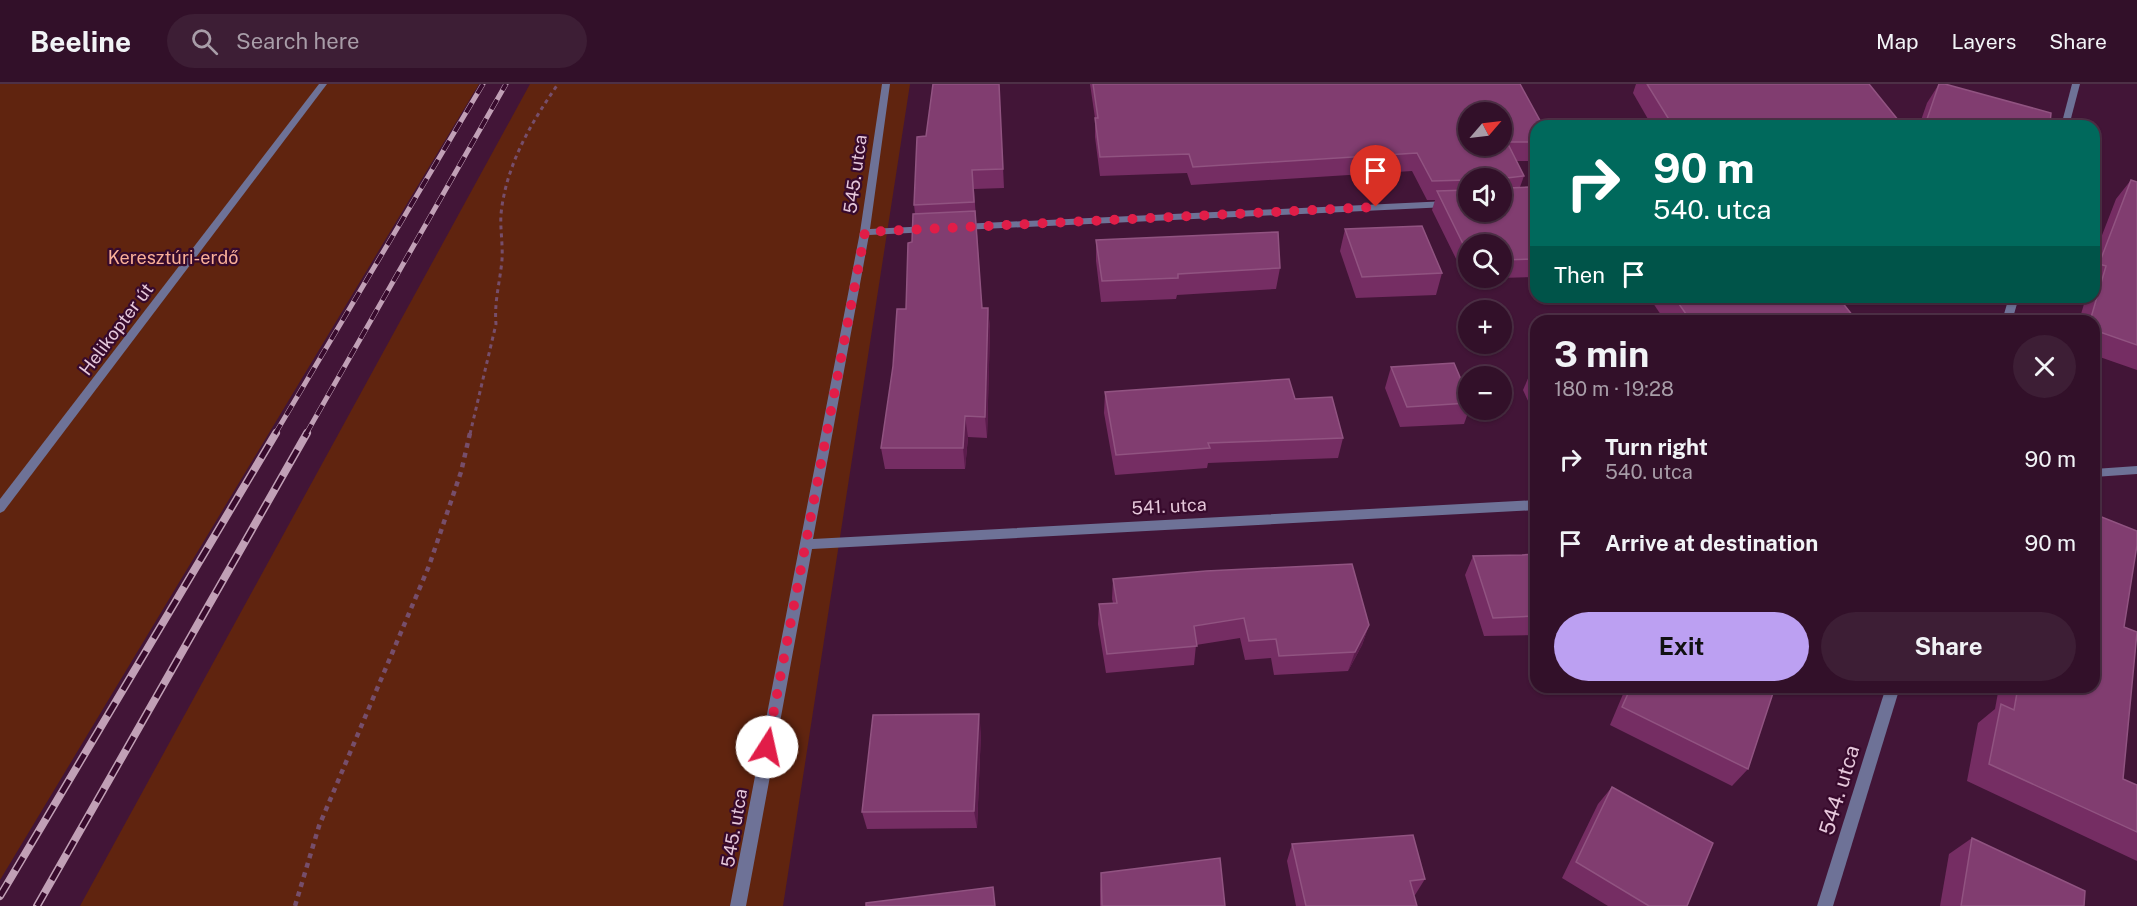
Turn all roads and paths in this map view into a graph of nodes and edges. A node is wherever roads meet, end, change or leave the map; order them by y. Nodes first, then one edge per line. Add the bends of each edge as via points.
1 (323, 84) edge
2 (558, 84) edge
3 (886, 84) edge
4 (2076, 84) edge
5 (2067, 120) edge
6 (1458, 203) edge
7 (948, 228) edge
8 (936, 229) edge
9 (865, 232) junction
10 (2137, 470) edge
11 (2100, 473) edge
12 (1530, 505) edge
13 (0, 508) edge
14 (805, 544) junction
15 (1891, 693) edge
16 (295, 906) edge
17 (738, 906) edge
18 (1824, 906) edge

1 - 13 street, Helikopter út
2 - 16 path via 536,116 506,181 494,309 496,324 461,472 429,566 319,826
3 - 9 street, 545. utca
4 - 5 street
6 - 7 street
8 - 9 street
9 - 14 street, 545. utca
10 - 11 street
12 - 14 street, 541. utca
14 - 17 street, 545. utca
15 - 18 street, 544. utca

